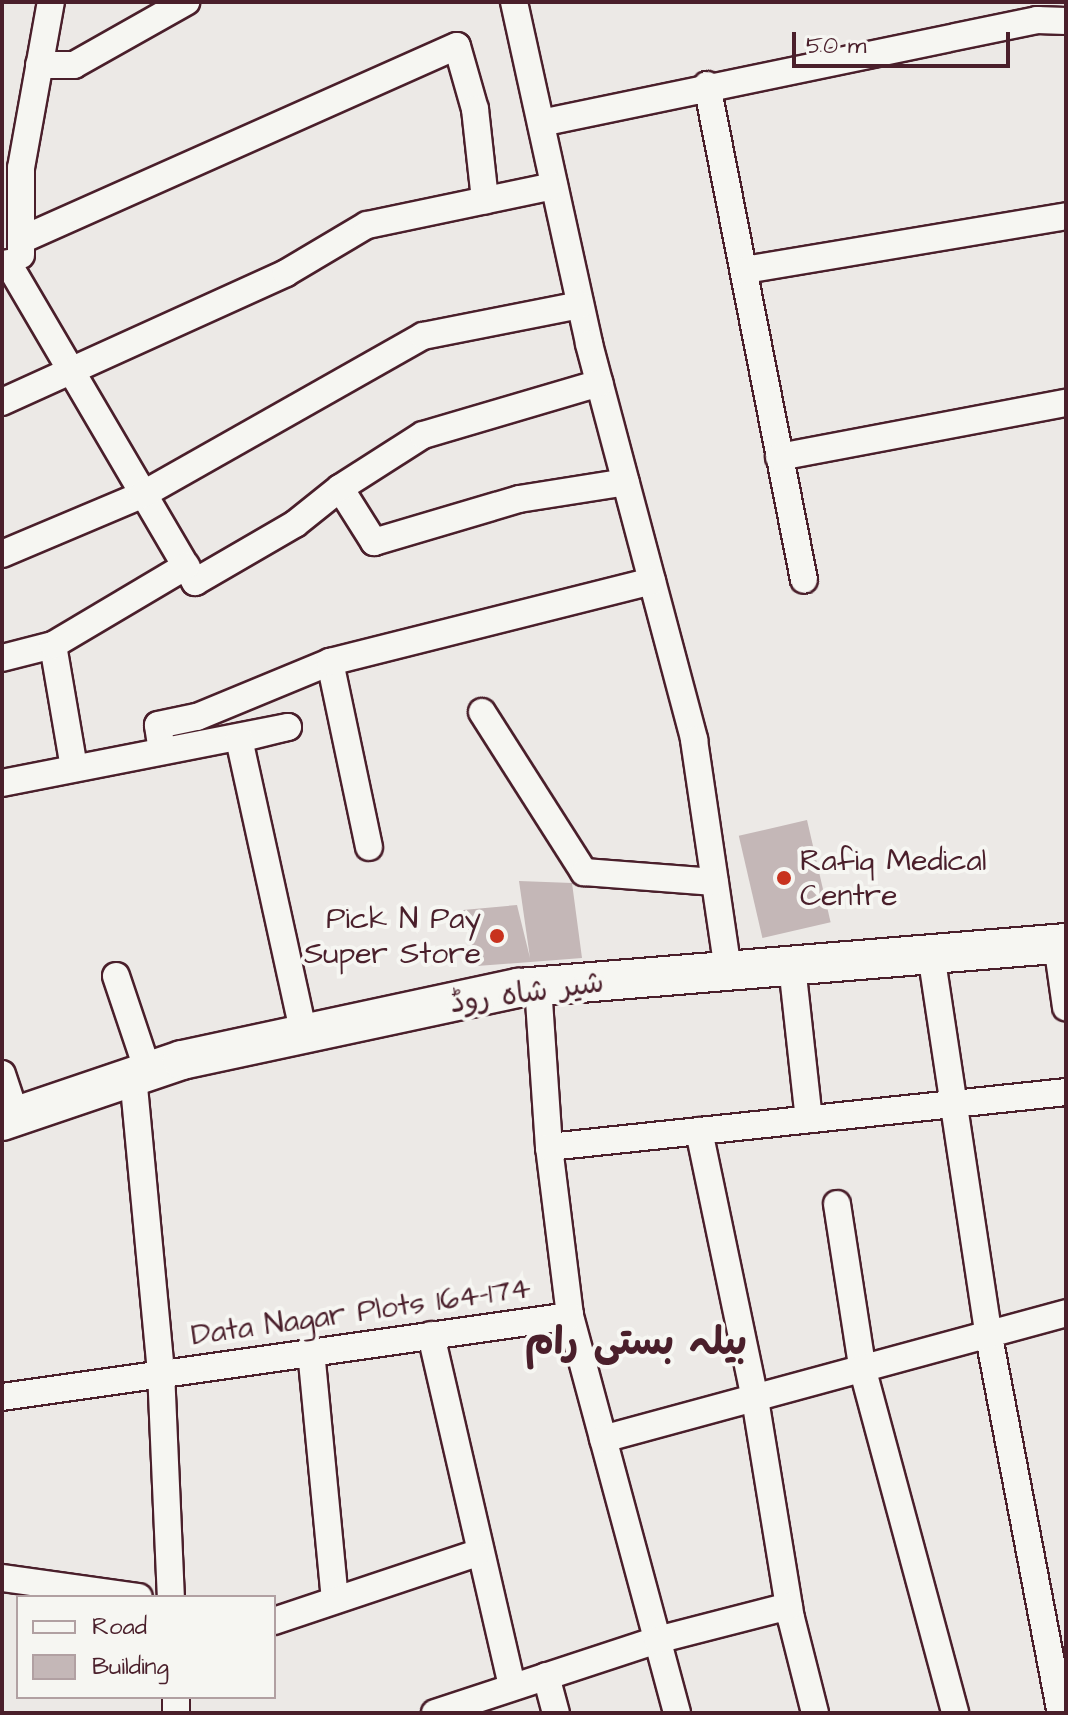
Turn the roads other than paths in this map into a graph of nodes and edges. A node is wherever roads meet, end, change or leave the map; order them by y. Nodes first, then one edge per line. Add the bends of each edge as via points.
1 (51, 2) edge
2 (186, 2) edge
3 (514, 2) edge
4 (1066, 21) edge
5 (39, 65) junction
6 (707, 85) junction
7 (541, 123) junction
8 (11, 167) edge
9 (554, 186) junction
10 (485, 200) junction
11 (1066, 216) edge
12 (10, 256) edge
13 (745, 270) junction
14 (580, 305) junction
15 (73, 371) junction
16 (600, 383) junction
17 (2, 402) edge
18 (1066, 403) edge
19 (779, 457) junction
20 (626, 482) junction
21 (340, 488) junction
22 (142, 495) junction
23 (2, 554) edge
24 (186, 566) junction
25 (804, 580) dead end
26 (652, 581) junction
27 (53, 645) junction
28 (2, 658) edge
29 (330, 662) junction
30 (482, 712) dead end
31 (162, 751) junction
32 (74, 768) junction
33 (2, 783) edge
34 (369, 847) dead end
35 (715, 882) junction
36 (1062, 943) edge
37 (931, 954) junction
38 (792, 966) junction
39 (728, 971) junction
40 (116, 976) dead end
41 (538, 986) junction
42 (1066, 1007) edge
43 (304, 1034) junction
44 (2, 1074) edge
45 (141, 1074) junction
46 (1066, 1092) edge
47 (950, 1104) junction
48 (9, 1118) edge
49 (809, 1119) junction
50 (699, 1131) junction
51 (549, 1147) junction
52 (837, 1204) dead end
53 (1066, 1313) edge
54 (570, 1316) junction
55 (431, 1335) junction
56 (989, 1337) junction
57 (311, 1351) junction
58 (161, 1371) junction
59 (863, 1371) junction
60 (2, 1397) edge
61 (755, 1399) junction
62 (603, 1439) junction
63 (477, 1553) junction
64 (2, 1578) edge
65 (125, 1595) edge
66 (171, 1595) edge
67 (335, 1599) junction
68 (789, 1606) junction
69 (276, 1620) edge
70 (657, 1640) junction
71 (546, 1676) junction
72 (512, 1687) junction
73 (1062, 1704) edge
74 (442, 1712) edge
75 (556, 1713) edge
76 (677, 1713) edge
77 (815, 1713) edge
78 (955, 1713) edge

1 - 5 street
2 - 5 street via 74,65
3 - 7 street
4 - 6 street via 1037,20
5 - 8 street
6 - 7 street
6 - 13 street
7 - 9 street
8 - 12 street
9 - 10 street
9 - 14 street
10 - 12 street via 475,109 457,46
10 - 15 street via 367,225 286,273
11 - 13 street
12 - 15 street
13 - 19 street
14 - 16 street
14 - 22 street via 423,336
15 - 17 street
15 - 22 street
16 - 20 street
16 - 21 street via 423,435
18 - 19 street
19 - 25 street
20 - 21 street via 519,499 374,542
20 - 26 street
21 - 24 street via 295,524 195,582
22 - 23 street
22 - 24 street
24 - 27 street
26 - 29 street
26 - 35 street via 694,740
27 - 28 street
27 - 32 street
29 - 31 street via 197,717 158,725
29 - 34 street
30 - 35 street via 584,872
31 - 32 street
31 - 43 street via 288,727 239,739
32 - 33 street
35 - 39 street
36 - 37 street, شیر شاہ روڈ
36 - 42 street
37 - 38 street, شیر شاہ روڈ
37 - 47 street
38 - 39 street, شیر شاہ روڈ
38 - 49 street
39 - 41 street, شیر شاہ روڈ
40 - 45 street
41 - 43 street, شیر شاہ روڈ
41 - 51 street
43 - 45 street, شیر شاہ روڈ
44 - 48 street
45 - 48 street, شیر شاہ روڈ
45 - 58 street
46 - 47 street
47 - 49 street
47 - 56 street
49 - 50 street
50 - 51 street
50 - 61 street
51 - 54 street
52 - 59 street
53 - 56 street
54 - 55 street, Data Nagar Plots 164-174
54 - 62 street
55 - 57 street, Data Nagar Plots 164-174
55 - 63 street
56 - 59 street
56 - 73 street
57 - 58 street, Data Nagar Plots 164-174
57 - 67 street
58 - 60 street, Data Nagar Plots 164-174
58 - 66 street
59 - 61 street
59 - 78 street
61 - 62 street
61 - 68 street
62 - 70 street
63 - 67 street
63 - 72 street
64 - 65 street
67 - 69 street
68 - 70 street
68 - 77 street
70 - 71 street
70 - 76 street
71 - 72 street
71 - 75 street
72 - 74 street

